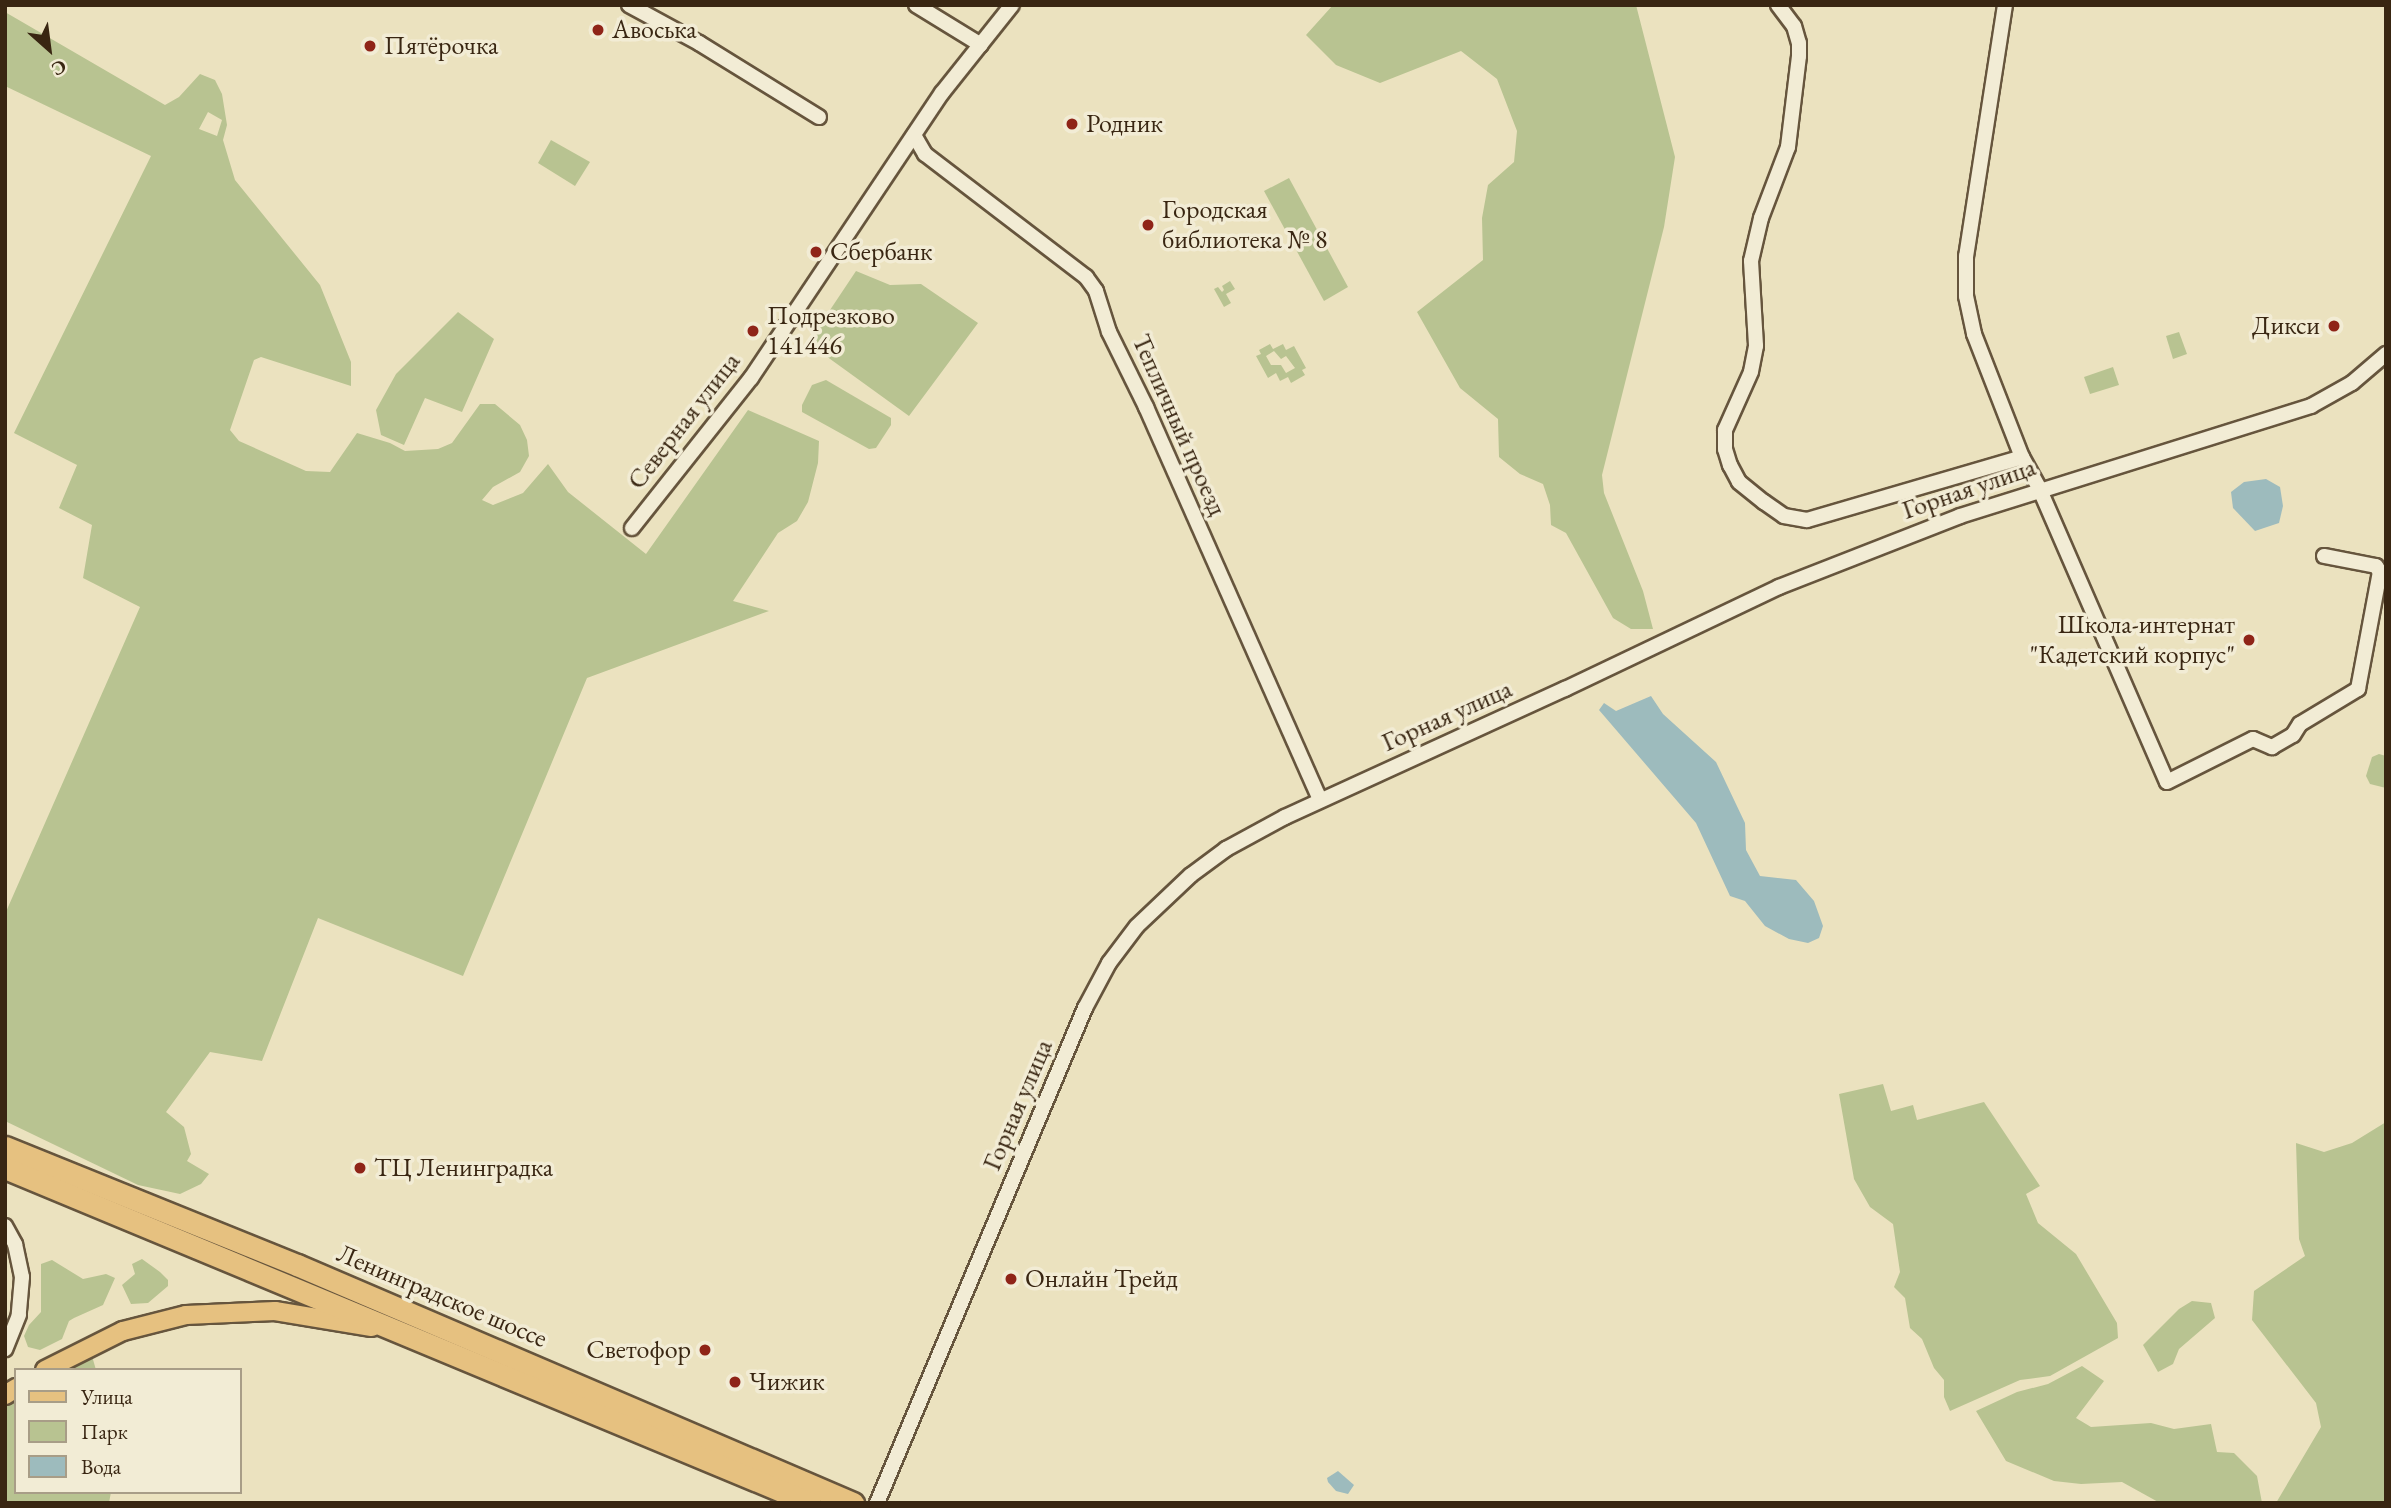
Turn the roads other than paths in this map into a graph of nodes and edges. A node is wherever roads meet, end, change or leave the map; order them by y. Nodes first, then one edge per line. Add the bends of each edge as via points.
1 (629, 5) edge
2 (916, 5) edge
3 (1012, 5) edge
4 (1778, 5) edge
5 (2005, 5) edge
6 (981, 45) junction
7 (818, 117) dead end
8 (914, 135) junction
9 (2386, 354) edge
10 (2380, 368) edge
11 (2022, 457) junction
12 (2040, 489) junction
13 (632, 528) dead end
14 (2324, 556) dead end
15 (1320, 800) junction
16 (5, 1137) edge
17 (5, 1147) edge
18 (5, 1168) edge
19 (97, 1184) junction
20 (5, 1226) edge
21 (413, 1325) junction
22 (5, 1349) edge
23 (49, 1368) edge
24 (810, 1503) edge
25 (853, 1503) edge
26 (877, 1503) edge

1 - 7 street
2 - 6 street
3 - 6 street, Северная улица
4 - 11 street via 1794,26 1799,56 1788,147 1761,218 1751,261 1756,346 1751,372 1725,430 1730,465 1739,482 1784,516 1807,520
5 - 11 street via 1966,256 1966,296 1978,345
6 - 8 street, Северная улица
8 - 13 street, Северная улица via 751,378
8 - 15 street, Тепличный проезд via 925,155 1086,277 1096,291 1110,332
9 - 10 street, Горная улица
10 - 12 street, Горная улица via 2311,405
11 - 12 street
12 - 14 street via 2167,782 2253,739 2273,747 2293,735 2300,724 2358,689 2380,572 2376,566
12 - 15 street, Горная улица via 1779,587
15 - 26 street, Горная улица via 1226,849 1191,875 1142,921 1110,963 1085,1007
16 - 19 street
17 - 19 highway, Ленинградское шоссе
18 - 21 highway, Ленинградское шоссе
19 - 21 highway, Ленинградское шоссе
20 - 22 street via 22,1277 19,1315
21 - 23 main road via 275,1311 186,1315 122,1331
21 - 24 highway, Ленинградское шоссе
21 - 25 highway, Ленинградское шоссе

